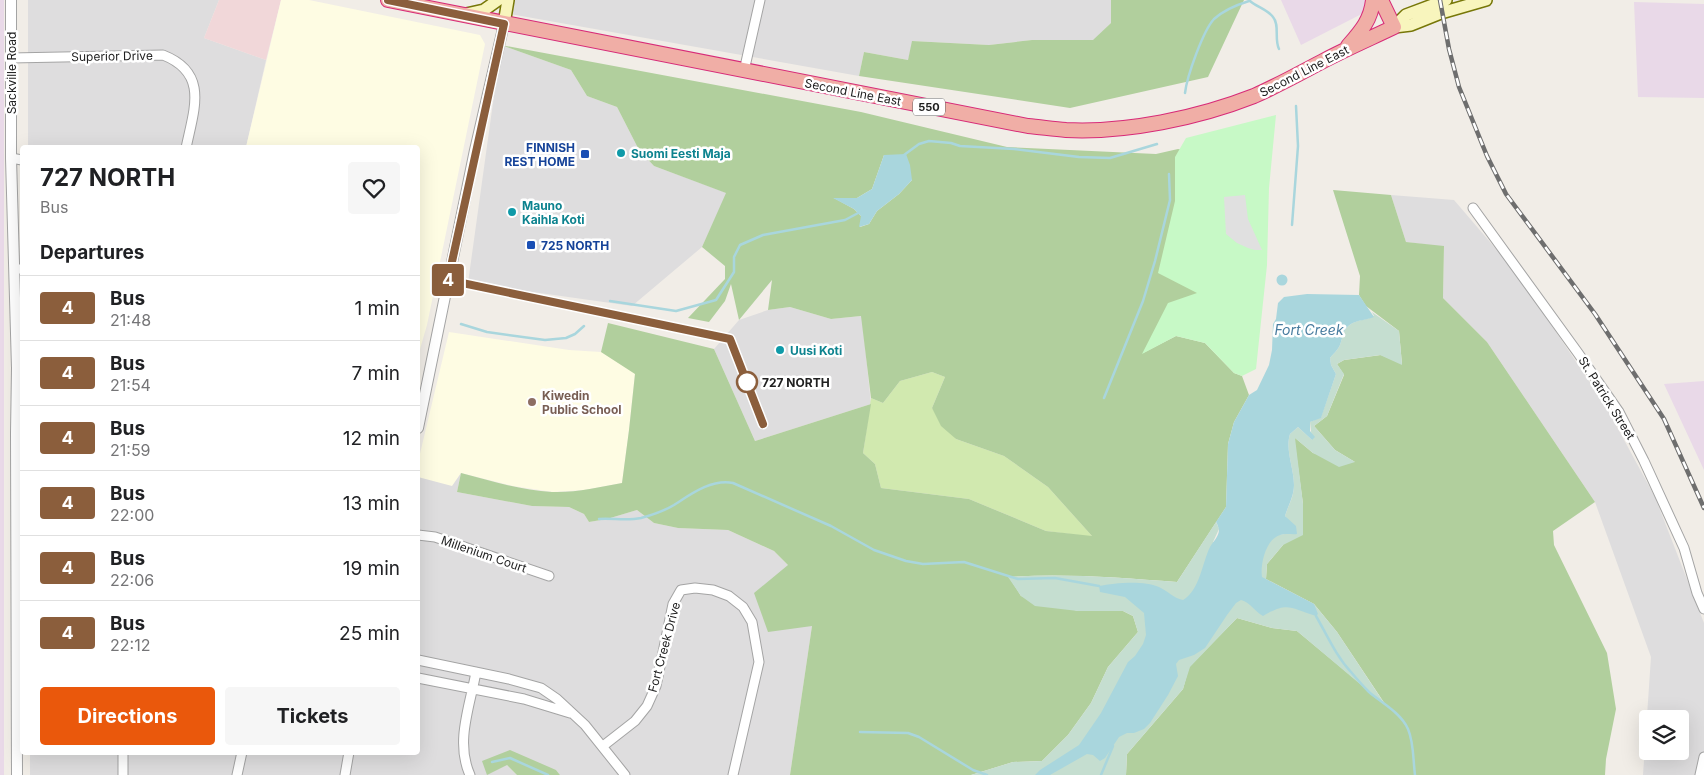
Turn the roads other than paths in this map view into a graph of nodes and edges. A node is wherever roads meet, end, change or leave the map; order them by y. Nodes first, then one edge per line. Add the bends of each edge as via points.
1 (11, 0) edge
2 (388, 0) edge
3 (498, 0) edge
4 (508, 0) edge
5 (760, 0) edge
6 (1373, 0) edge
7 (1381, 0) edge
8 (1446, 0) edge
9 (1486, 0) edge
10 (462, 15) junction
11 (504, 24) junction
12 (1394, 27) junction
13 (1345, 50) junction
14 (11, 58) junction
15 (744, 71) junction
16 (187, 145) edge
17 (11, 158) junction
18 (20, 160) edge
19 (1473, 208) dead end
20 (19, 269) edge
21 (20, 415) edge
22 (420, 418) edge
23 (420, 535) edge
24 (549, 576) dead end
25 (1704, 609) edge
26 (420, 660) edge
27 (476, 672) junction
28 (420, 678) edge
29 (473, 689) junction
30 (573, 714) junction
31 (603, 746) junction
32 (122, 755) edge
33 (241, 755) edge
34 (349, 755) edge
35 (1704, 757) edge
36 (17, 775) edge
37 (123, 775) edge
38 (237, 775) edge
39 (345, 775) edge
40 (470, 775) edge
41 (625, 775) edge
42 (733, 775) edge
43 (1700, 775) edge

1 - 14 street, Sackville Road
2 - 10 highway, Second Line East / 550
3 - 10 main road via 477,13
4 - 11 main road
5 - 15 street
6 - 13 highway via 1370,18
7 - 12 highway
8 - 12 main road, Second Line East / 550 via 1406,15
9 - 12 main road, Second Line East / 550 via 1410,25
10 - 11 highway, Second Line East / 550
11 - 15 highway, Second Line East / 550
11 - 22 street
12 - 13 highway, Second Line East / 550
13 - 15 highway, Second Line East / 550 via 1281,84 1214,109 1157,123 1098,130 1028,126
14 - 16 street, Superior Drive via 163,55 176,60 192,79 196,92
14 - 17 street, Sackville Road
17 - 18 street
17 - 20 street, Sackville Road
19 - 25 street, St. Patrick Street via 1619,412 1684,548
20 - 21 street, Sackville Road
21 - 36 street, Sackville Road via 16,433
23 - 24 street, Millenium Court via 435,537
26 - 27 street
27 - 29 street
27 - 30 street via 541,688
28 - 29 street
29 - 30 street
29 - 40 street via 463,741
30 - 31 street
31 - 41 street
31 - 42 street, Fort Creek Drive via 635,721 647,706 656,686 673,604 680,590 713,590 729,596 743,607 752,622 759,662
32 - 37 street
33 - 38 street
34 - 39 street
35 - 43 street

